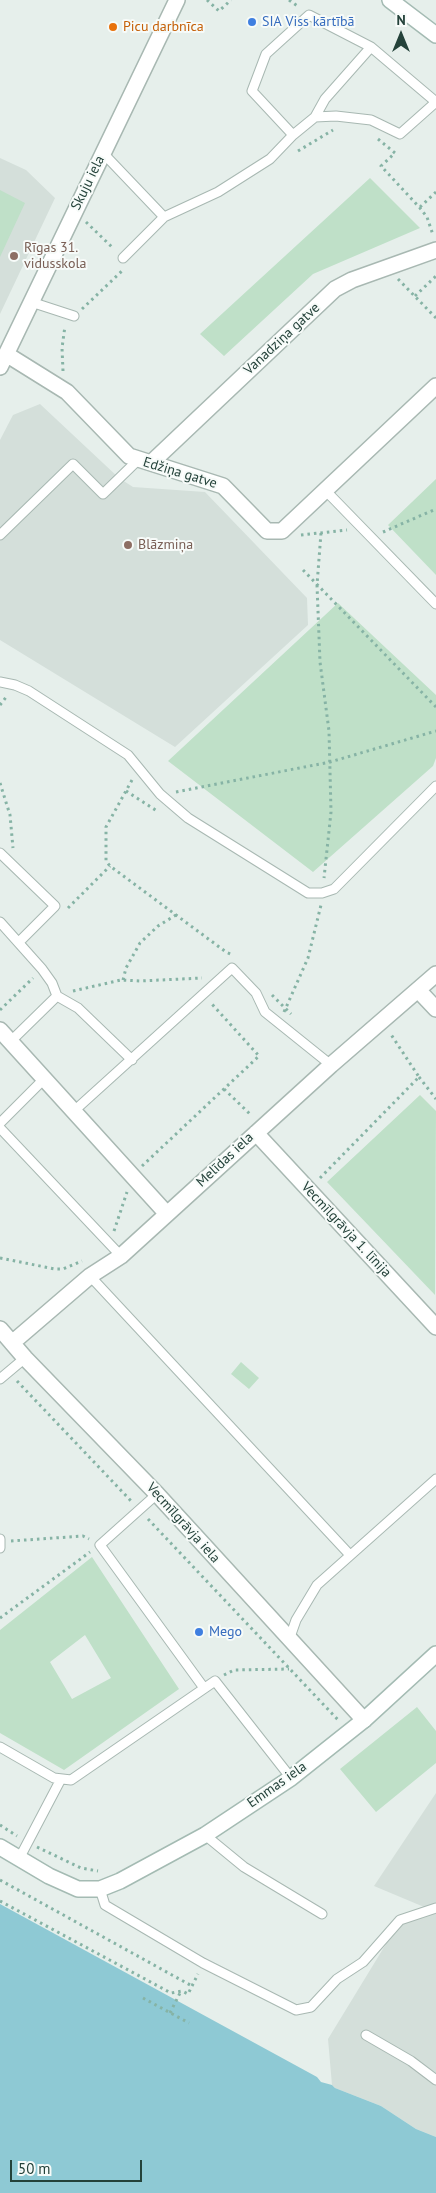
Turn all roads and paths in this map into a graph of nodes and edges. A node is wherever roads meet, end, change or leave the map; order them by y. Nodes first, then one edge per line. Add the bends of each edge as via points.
1 (176, 0) edge
2 (207, 0) edge
3 (231, 0) edge
4 (390, 0) edge
5 (436, 35) edge
6 (371, 46) junction
7 (436, 102) edge
8 (315, 117) junction
9 (341, 128) dead end
10 (293, 135) junction
11 (374, 136) dead end
12 (103, 153) junction
13 (294, 154) dead end
14 (436, 192) edge
15 (420, 208) junction
16 (164, 217) junction
17 (84, 220) dead end
18 (430, 228) dead end
19 (436, 250) edge
20 (123, 258) junction
21 (395, 276) dead end
22 (436, 276) edge
23 (415, 296) junction
24 (31, 302) junction
25 (74, 316) junction
26 (436, 318) edge
27 (3, 360) edge
28 (60, 376) dead end
29 (436, 386) edge
30 (144, 461) junction
31 (326, 491) junction
32 (436, 510) edge
33 (359, 524) junction
34 (286, 528) junction
35 (321, 533) junction
36 (0, 535) edge
37 (371, 537) junction
38 (303, 570) dead end
39 (317, 585) junction
40 (436, 604) edge
41 (0, 682) edge
42 (436, 707) edge
43 (436, 731) edge
44 (330, 762) junction
45 (141, 769) junction
46 (0, 782) edge
47 (436, 786) edge
48 (126, 791) junction
49 (160, 794) junction
50 (159, 812) dead end
51 (0, 853) edge
52 (15, 866) junction
53 (110, 866) junction
54 (322, 893) junction
55 (326, 907) dead end
56 (315, 908) dead end
57 (321, 908) junction
58 (62, 915) dead end
59 (176, 915) junction
60 (0, 922) edge
61 (19, 942) junction
62 (234, 955) dead end
63 (42, 969) junction
64 (436, 974) edge
65 (123, 980) junction
66 (68, 984) dead end
67 (213, 985) junction
68 (266, 988) dead end
69 (74, 990) junction
70 (419, 991) junction
71 (204, 995) junction
72 (58, 996) junction
73 (285, 1008) junction
74 (436, 1009) edge
75 (0, 1010) edge
76 (297, 1021) dead end
77 (383, 1021) junction
78 (279, 1023) junction
79 (0, 1030) edge
80 (11, 1041) junction
81 (132, 1060) junction
82 (331, 1065) junction
83 (419, 1077) junction
84 (44, 1079) junction
85 (224, 1089) junction
86 (436, 1099) edge
87 (74, 1112) junction
88 (0, 1123) edge
89 (0, 1128) edge
90 (259, 1130) junction
91 (132, 1175) junction
92 (309, 1190) junction
93 (167, 1214) junction
94 (110, 1243) junction
95 (121, 1256) junction
96 (0, 1258) edge
97 (90, 1276) junction
98 (434, 1322) edge
99 (0, 1328) edge
100 (12, 1342) junction
101 (25, 1358) junction
102 (8, 1372) junction
103 (0, 1379) edge
104 (436, 1479) edge
105 (157, 1494) junction
106 (140, 1510) junction
107 (83, 1536) dead end
108 (0, 1540) edge
109 (100, 1545) junction
110 (0, 1548) edge
111 (350, 1555) junction
112 (0, 1618) edge
113 (289, 1640) junction
114 (436, 1654) edge
115 (290, 1669) junction
116 (215, 1681) junction
117 (204, 1688) junction
118 (364, 1720) junction
119 (340, 1722) dead end
120 (0, 1747) edge
121 (291, 1778) junction
122 (61, 1779) junction
123 (0, 1826) edge
124 (205, 1835) junction
125 (28, 1843) junction
126 (2, 1852) edge
127 (20, 1857) junction
128 (104, 1873) dead end
129 (0, 1880) edge
130 (100, 1889) junction
131 (0, 1901) edge
132 (436, 1908) edge
133 (322, 1914) dead end
134 (203, 1963) junction
135 (192, 1986) junction
136 (182, 1991) junction
137 (143, 1998) dead end
138 (170, 2013) junction
139 (189, 2023) dead end
140 (366, 2035) dead end
141 (436, 2080) edge

1 - 12 street, Skuju iela
2 - 3 path via 219,11
4 - 5 street
6 - 7 lane
6 - 8 lane via 325,99
6 - 10 lane via 310,15 266,54 252,91
7 - 8 lane via 400,134 371,120
8 - 10 lane
9 - 13 path via 334,129
10 - 16 lane via 270,159 226,188
11 - 15 path via 395,153 381,166
12 - 16 lane
12 - 24 street, Skuju iela
14 - 15 path
15 - 18 path
16 - 20 lane
17 - 20 path
19 - 30 street, Vanadziņa gatve via 335,289
20 - 25 path via 130,264
21 - 23 path
22 - 23 path
23 - 26 path
24 - 25 lane
24 - 27 street, Skuju iela
25 - 28 path via 62,334 64,369
27 - 30 street, Edžiņa gatve via 67,392 129,456
29 - 31 street
30 - 34 street, Edžiņa gatve via 223,486 267,531
30 - 36 lane via 103,494 73,464
31 - 33 lane
31 - 34 street
32 - 37 path
33 - 35 path via 348,530
33 - 37 lane
34 - 35 path via 298,535
35 - 39 path
37 - 40 lane
38 - 39 path
39 - 42 path
39 - 44 path via 320,662
41 - 45 lane via 29,691 128,755
43 - 44 path
44 - 49 path
44 - 54 path via 331,812
45 - 48 path
45 - 49 lane
46 - 52 path via 10,815
47 - 54 lane via 334,889
48 - 50 path
48 - 53 path via 106,827 106,861
49 - 54 lane via 188,818 308,893
51 - 52 lane
52 - 61 lane via 55,906
53 - 58 path
53 - 59 path
54 - 57 path
55 - 57 path
56 - 57 path
57 - 73 path via 308,958
59 - 62 path
59 - 65 path via 140,943
60 - 61 lane
61 - 63 lane
63 - 72 lane
63 - 75 path
64 - 70 street, Melīdas iela
65 - 67 path via 205,978
65 - 69 path
66 - 69 path
67 - 71 lane
67 - 78 lane via 232,968 256,993 265,1012
68 - 73 path
69 - 72 path
70 - 74 street
70 - 77 street, Melīdas iela
71 - 81 lane
71 - 85 path via 259,1056
72 - 80 lane
72 - 81 lane via 78,1008
73 - 76 path
73 - 78 path
77 - 82 street, Melīdas iela
77 - 83 path
78 - 82 lane
79 - 80 street
80 - 84 street
81 - 87 lane
82 - 90 street, Melīdas iela
83 - 86 path
83 - 92 path
84 - 87 street
84 - 88 lane
85 - 90 path
85 - 91 path
87 - 91 street
89 - 94 lane
90 - 92 street, Vecmīlgrāvja 1. līnija
90 - 93 street, Melīdas iela
91 - 93 street
91 - 94 path
92 - 98 street, Vecmīlgrāvja 1. līnija
93 - 95 street, Melīdas iela
94 - 95 lane
94 - 96 path via 105,1249 63,1269
95 - 97 street, Melīdas iela
97 - 100 street, Melīdas iela
97 - 111 lane
99 - 100 street, Vecmīlgrāvja iela
100 - 101 street, Vecmīlgrāvja iela
101 - 102 lane
101 - 105 street, Vecmīlgrāvja iela
102 - 103 lane
102 - 106 path
104 - 111 lane
105 - 106 lane
105 - 113 street, Vecmīlgrāvja iela
106 - 109 lane
106 - 115 path
107 - 108 path
108 - 110 lane
109 - 112 path
109 - 117 lane
111 - 113 lane via 318,1585 296,1620
113 - 118 street, Vecmīlgrāvja iela
114 - 118 street, Emmas iela
115 - 116 path via 234,1670
115 - 119 path
116 - 117 lane
116 - 121 lane
117 - 122 lane via 71,1780
118 - 121 street, Emmas iela
120 - 122 lane
121 - 124 street, Emmas iela
122 - 125 lane
123 - 125 path
124 - 130 street, Emmas iela via 120,1882
124 - 133 lane via 244,1867
125 - 127 lane
125 - 128 path via 81,1868
126 - 127 street
127 - 130 street via 49,1876 78,1889
129 - 135 path
130 - 134 lane via 105,1905
131 - 136 path via 171,1993
132 - 134 lane via 400,1920 363,1962 337,1979 311,2007 296,2010
134 - 135 path
135 - 136 path via 188,1994
136 - 138 path
137 - 138 path
138 - 139 path
140 - 141 lane

